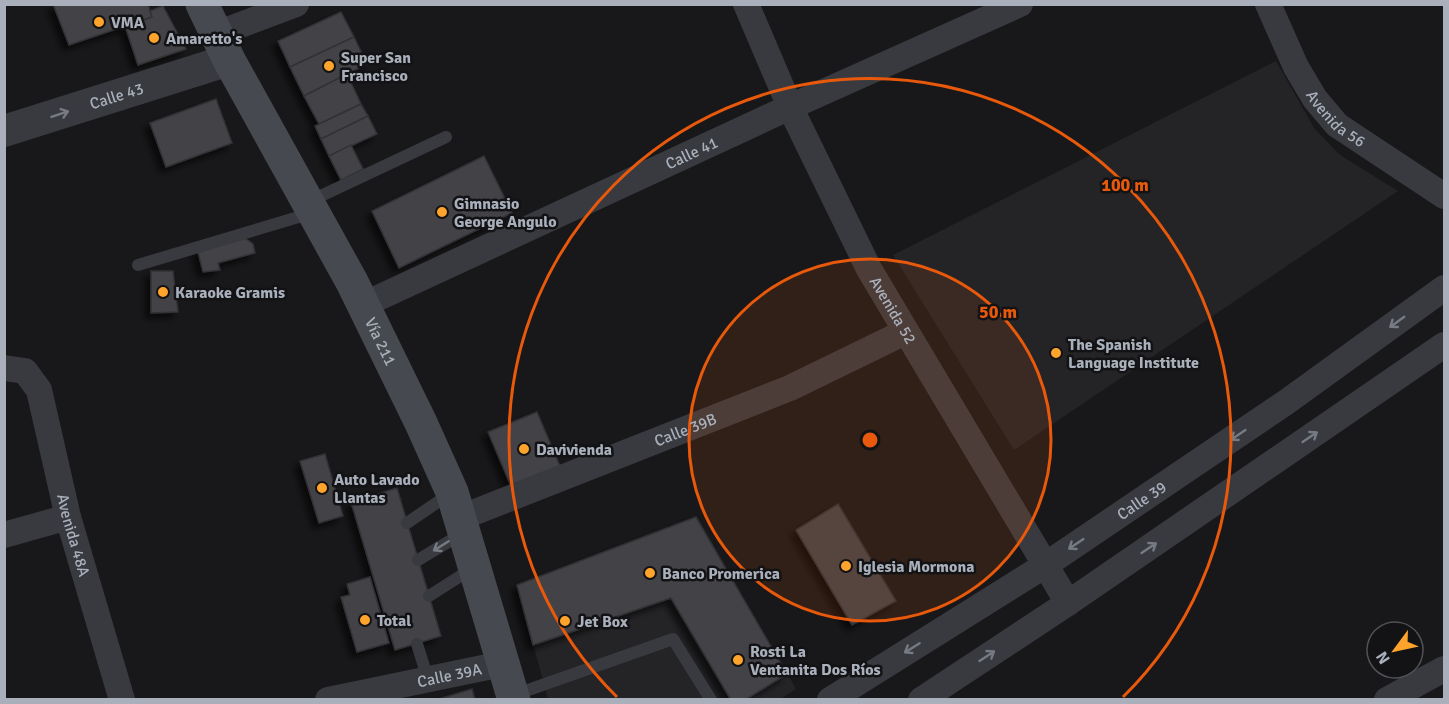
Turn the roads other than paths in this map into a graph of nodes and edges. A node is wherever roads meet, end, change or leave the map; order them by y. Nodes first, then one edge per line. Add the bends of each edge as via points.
1 (202, 4) edge
2 (296, 4) edge
3 (746, 4) edge
4 (1020, 4) edge
5 (1268, 4) edge
6 (223, 47) junction
7 (790, 107) junction
8 (4, 132) edge
9 (446, 137) dead end
10 (1444, 196) edge
11 (309, 208) junction
12 (138, 265) dead end
13 (1444, 288) edge
14 (363, 305) junction
15 (905, 332) junction
16 (1444, 345) edge
17 (14, 370) edge
18 (459, 514) junction
19 (68, 517) junction
20 (407, 523) dead end
21 (4, 535) edge
22 (418, 560) dead end
23 (1044, 566) junction
24 (474, 568) junction
25 (429, 596) dead end
26 (1068, 603) junction
27 (417, 644) dead end
28 (502, 664) junction
29 (1444, 669) edge
30 (428, 679) junction
31 (513, 698) edge
32 (122, 699) edge
33 (328, 699) edge
34 (711, 699) edge
35 (830, 699) edge
36 (921, 699) edge
37 (1387, 699) edge

1 - 6 main road, Vía 211
2 - 6 street, Calle 43
3 - 7 street, Avenida 52
4 - 7 street, Calle 41
5 - 10 street, Avenida 56 via 1301,75 1337,125
8 -> 6 street, Calle 43
6 - 11 main road, Vía 211
7 - 14 street, Calle 41
7 - 15 street, Avenida 52 via 869,269
9 - 11 lane
11 - 12 lane
11 - 14 main road, Vía 211
13 -> 23 street, Calle 39 via 1285,403
14 - 18 main road, Vía 211 via 422,423
15 - 18 street, Calle 39B via 790,388
15 - 23 street, Avenida 52
26 -> 16 street
17 - 19 street, Avenida 48A via 39,390
18 - 20 lane
18 -> 22 lane
18 - 24 main road, Vía 211
19 - 21 street
19 - 32 street, Avenida 48A
23 - 26 street, Avenida 52
23 -> 35 street, Calle 39
24 - 25 lane
24 - 28 main road, Vía 211
36 -> 26 street
27 - 30 lane
28 - 30 street, Calle 39A
28 - 31 main road, Vía 211
29 - 37 street
30 - 33 street, Calle 39A
31 - 34 lane via 673,639

